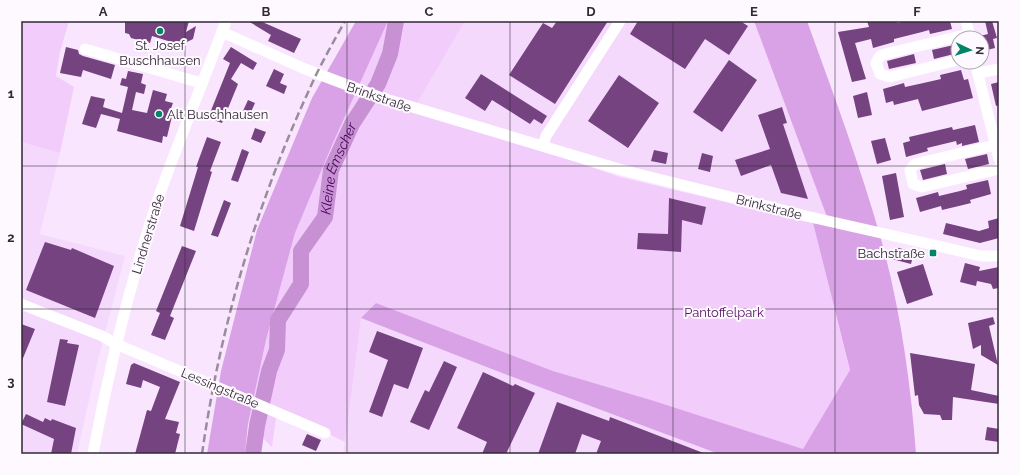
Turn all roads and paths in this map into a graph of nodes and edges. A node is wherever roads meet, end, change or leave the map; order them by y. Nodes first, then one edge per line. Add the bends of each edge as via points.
1 (226, 21) edge
2 (620, 21) edge
3 (222, 32) junction
4 (950, 40) edge
5 (85, 49) dead end
6 (950, 62) edge
7 (999, 69) edge
8 (977, 70) edge
9 (978, 73) junction
10 (201, 83) junction
11 (995, 144) junction
12 (543, 146) junction
13 (999, 159) edge
14 (999, 169) edge
15 (999, 256) edge
16 (21, 304) edge
17 (116, 344) junction
18 (324, 433) dead end
19 (93, 454) edge

1 - 3 street, Lindnerstraße
2 - 12 street via 546,136
3 - 10 street, Lindnerstraße
3 - 12 street, Brinkstraße via 342,84
4 - 6 street via 885,54 880,56 876,64 880,74 890,77
5 - 10 street
7 - 9 street
8 - 9 street
9 - 11 street
10 - 17 street, Lindnerstraße via 158,199
11 - 13 street
11 - 14 street via 916,164 910,170 913,184 922,187
12 - 15 street, Brinkstraße via 622,170 740,200 974,254
16 - 17 street, Lessingstraße
17 - 18 street, Lessingstraße
17 - 19 street, Lindnerstraße

